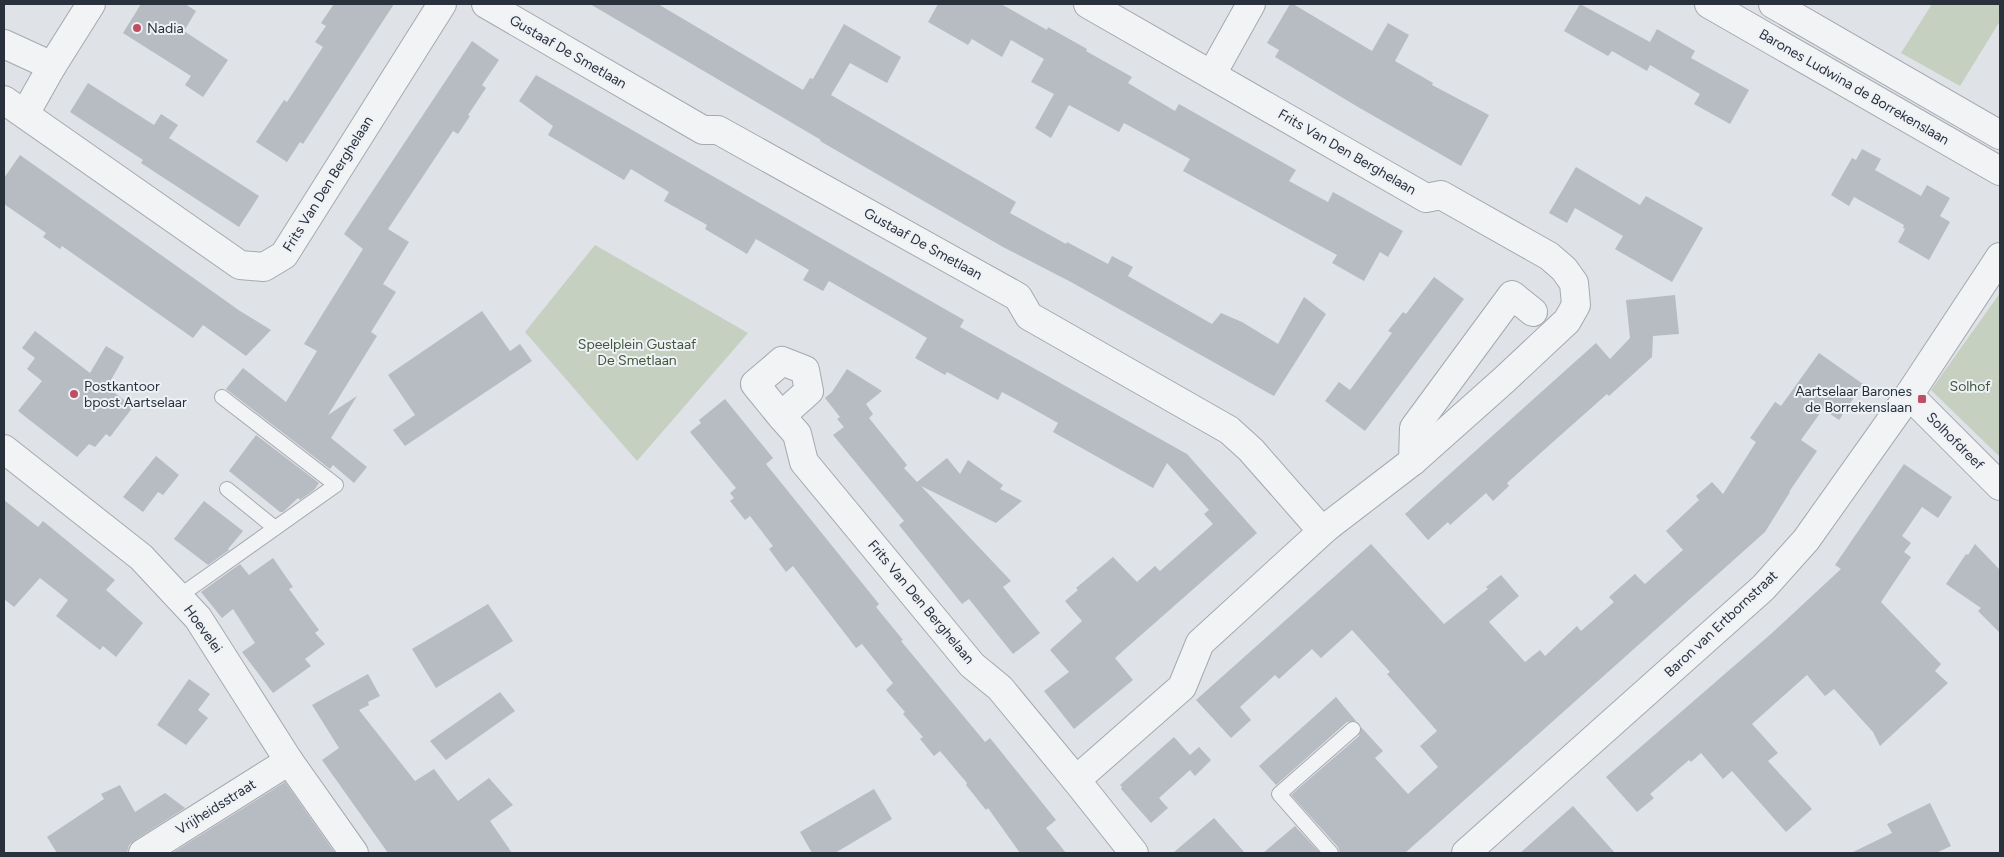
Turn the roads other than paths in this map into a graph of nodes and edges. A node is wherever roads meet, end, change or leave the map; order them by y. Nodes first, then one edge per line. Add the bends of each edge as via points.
1 (91, 4) edge
2 (442, 4) edge
3 (486, 4) edge
4 (1088, 4) edge
5 (1251, 4) edge
6 (1708, 4) edge
7 (1773, 4) edge
8 (4, 44) edge
9 (52, 66) junction
10 (1212, 74) junction
11 (14, 107) edge
12 (2000, 135) edge
13 (2000, 171) edge
14 (2000, 257) edge
15 (1533, 312) dead end
16 (1909, 395) junction
17 (222, 397) dead end
18 (781, 416) dead end
19 (4, 449) edge
20 (1413, 460) junction
21 (2000, 486) edge
22 (227, 489) dead end
23 (1328, 527) junction
24 (275, 528) junction
25 (178, 597) junction
26 (1353, 728) dead end
27 (289, 761) junction
28 (1076, 780) junction
29 (143, 853) edge
30 (354, 853) edge
31 (1134, 853) edge
32 (1330, 853) edge
33 (1466, 853) edge

1 - 9 street
2 - 11 street, Frits Van Den Berghelaan via 284,255 264,267 240,265
3 - 23 street, Gustaaf De Smetlaan via 703,130 718,130 1018,297 1029,316 1229,430 1251,450 1316,524
4 - 10 street, Frits Van Den Berghelaan
5 - 10 street
6 - 13 street, Barones Ludwina de Borrekenslaan
7 - 12 street
8 - 9 street
9 - 11 street
10 - 20 street, Frits Van Den Berghelaan via 1426,198 1440,195 1549,256 1574,282 1576,305 1567,321
14 - 16 street, Baron van Ertbornstraat
15 - 20 street via 1512,295 1414,428
16 - 21 street, Solhofdreef
16 - 33 street, Baron van Ertbornstraat via 1806,540 1763,588
17 - 24 lane via 336,485
18 - 28 street, Frits Van Den Berghelaan via 797,434 804,462 972,665 1000,688
19 - 25 street, Hoevelei via 141,557
20 - 23 street, Frits Van Den Berghelaan
22 - 24 lane
23 - 28 street, Frits Van Den Berghelaan via 1200,643 1182,687
24 - 25 lane
25 - 27 street, Hoevelei via 198,618
26 - 32 lane via 1279,794
27 - 29 street, Vrijheidsstraat
27 - 30 street, Hoevelei
28 - 31 street, Frits Van Den Berghelaan

